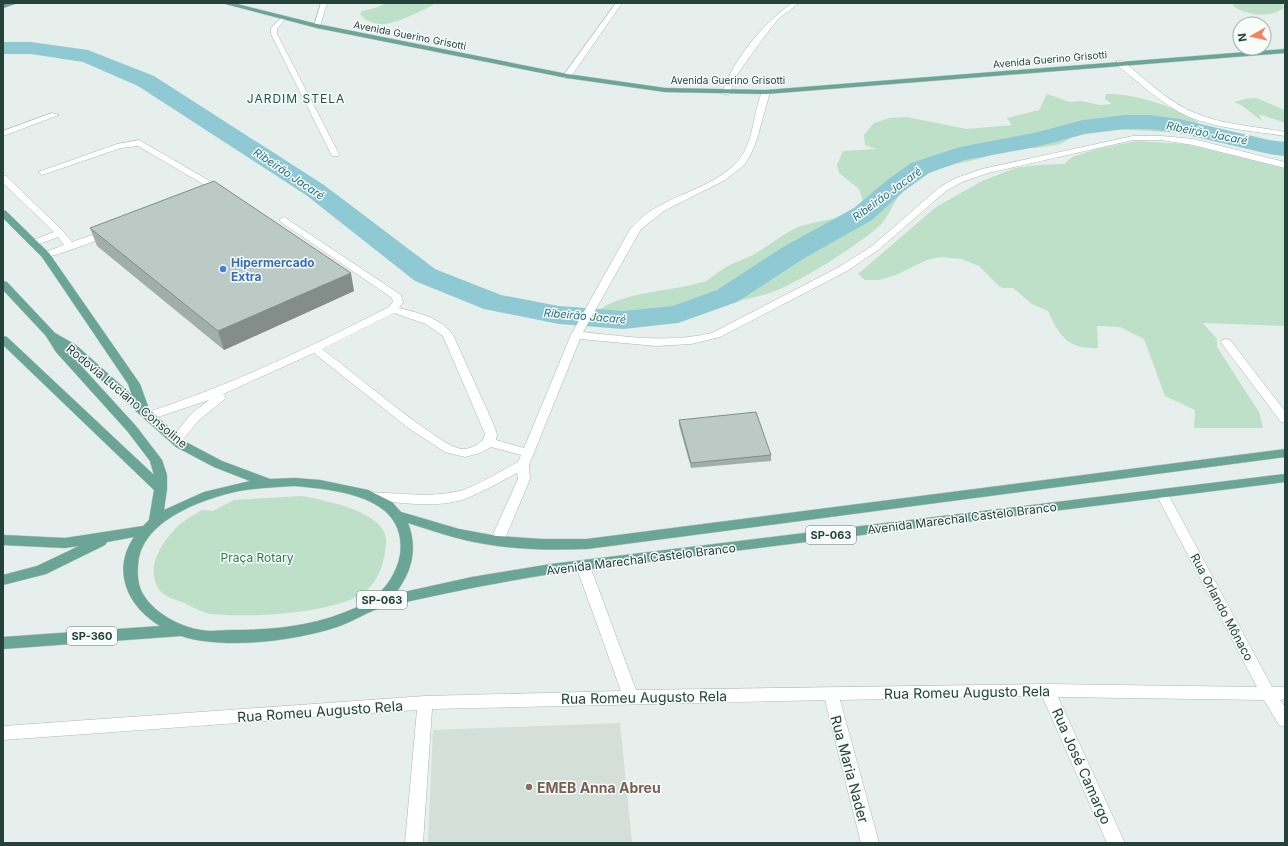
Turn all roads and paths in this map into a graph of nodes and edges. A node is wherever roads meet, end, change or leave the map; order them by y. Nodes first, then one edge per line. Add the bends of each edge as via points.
1 (13, 3) edge
2 (229, 3) edge
3 (324, 3) edge
4 (619, 3) edge
5 (796, 3) edge
6 (3, 6) edge
7 (283, 18) junction
8 (317, 26) junction
9 (1285, 51) edge
10 (1120, 63) junction
11 (567, 76) junction
12 (726, 92) junction
13 (766, 92) junction
14 (55, 115) dead end
15 (3, 134) edge
16 (1285, 134) edge
17 (335, 154) dead end
18 (1285, 164) edge
19 (42, 172) dead end
20 (3, 178) edge
21 (196, 200) edge
22 (3, 213) edge
23 (284, 220) dead end
24 (114, 230) edge
25 (60, 233) junction
26 (34, 242) junction
27 (71, 247) junction
28 (46, 255) junction
29 (3, 284) edge
30 (393, 309) junction
31 (51, 334) junction
32 (576, 335) junction
33 (3, 339) edge
34 (1226, 342) dead end
35 (315, 349) junction
36 (242, 384) junction
37 (146, 413) junction
38 (1285, 419) edge
39 (176, 440) junction
40 (489, 442) junction
41 (1285, 453) edge
42 (526, 459) junction
43 (1285, 478) edge
44 (270, 484) junction
45 (161, 488) junction
46 (1162, 494) junction
47 (368, 496) junction
48 (396, 514) junction
49 (151, 525) junction
50 (110, 537) junction
51 (3, 540) edge
52 (497, 541) junction
53 (583, 566) junction
54 (3, 580) edge
55 (379, 603) junction
56 (182, 630) junction
57 (3, 643) edge
58 (1047, 690) junction
59 (1285, 693) edge
60 (1268, 694) junction
61 (831, 695) junction
62 (631, 697) junction
63 (425, 703) junction
64 (1285, 720) edge
65 (3, 733) edge
66 (414, 843) edge
67 (870, 843) edge
68 (1116, 843) edge

1 - 6 main road
2 - 7 main road, Avenida Guerino Grisotti
3 - 8 street
4 - 11 street
5 - 12 street via 776,18 753,46 732,76
7 - 8 main road, Avenida Guerino Grisotti
7 - 17 street via 273,29 274,34
8 - 11 main road, Avenida Guerino Grisotti
9 - 10 main road, Avenida Guerino Grisotti
10 - 13 main road, Avenida Guerino Grisotti
10 - 16 street via 1166,99 1193,115
11 - 12 main road, Avenida Guerino Grisotti via 665,90
12 - 13 main road, Avenida Guerino Grisotti
13 - 32 street via 747,154 736,168 665,206 634,231
14 - 15 street
18 - 32 street via 1193,142 1133,138 985,171 943,189 875,248 843,269 716,335 691,341 656,343
19 - 21 street via 120,146 139,143 212,186 212,191
20 - 25 street
22 - 26 main road
23 - 30 street via 396,297 398,302
24 - 27 street
25 - 26 street
25 - 27 street
26 - 28 main road
27 - 28 street
28 - 37 main road via 134,384
29 - 31 main road, Rodovia Luciano Consoline / SP-063
30 - 35 street
30 - 40 street via 428,320 441,327 448,335 487,423 491,434
31 - 37 main road, Rodovia Luciano Consoline / SP-063 via 72,347
31 - 45 main road, Rodovia Luciano Consoline / SP-063 via 60,350 145,445 160,468
32 - 42 street
33 - 45 main road
34 - 38 street
35 - 36 street
35 - 40 street via 447,449 460,454 469,453
36 - 37 street via 210,397
36 - 39 street via 212,402 195,417
37 - 39 main road, Rodovia Luciano Consoline / SP-063
39 - 44 main road, Rodovia Luciano Consoline / SP-063 via 218,464
40 - 42 street
41 - 52 main road, Avenida Marechal Castelo Branco / SP-063 via 586,544 553,545
42 - 47 street via 465,494 423,499
42 - 52 street via 524,479
43 - 46 main road, Avenida Marechal Castelo Branco / SP-063
44 - 47 main road, SP-063 via 327,484
44 - 49 main road, SP-063 via 239,487 209,496
45 - 49 main road, Rodovia Luciano Consoline / SP-063
46 - 53 main road, Avenida Marechal Castelo Branco / SP-063
46 - 60 street, Rua Orlando Mônaco
47 - 48 main road, SP-063
48 - 52 main road, Avenida Marechal Castelo Branco / SP-063
48 - 55 main road, SP-063 via 406,536 407,556 400,576
49 - 50 main road
49 - 56 main road, SP-063 via 134,546 130,564 131,581 140,601 158,618
50 - 51 main road via 65,543
50 - 54 main road via 41,570
53 - 55 main road, Avenida Marechal Castelo Branco / SP-063 via 472,582
53 - 62 street
55 - 56 main road, SP-063 via 342,621 298,631 254,636 202,636
56 - 57 main road, SP-360
58 - 60 street, Rua Romeu Augusto Rela
58 - 61 street, Rua Romeu Augusto Rela
58 - 68 street, Rua José Camargo
59 - 60 street, Rua Romeu Augusto Rela
60 - 64 street, Rua Orlando Mônaco
61 - 62 street, Rua Romeu Augusto Rela
61 - 67 street, Rua Maria Nader
62 - 63 street, Rua Romeu Augusto Rela
63 - 65 street, Rua Romeu Augusto Rela
63 - 66 street

